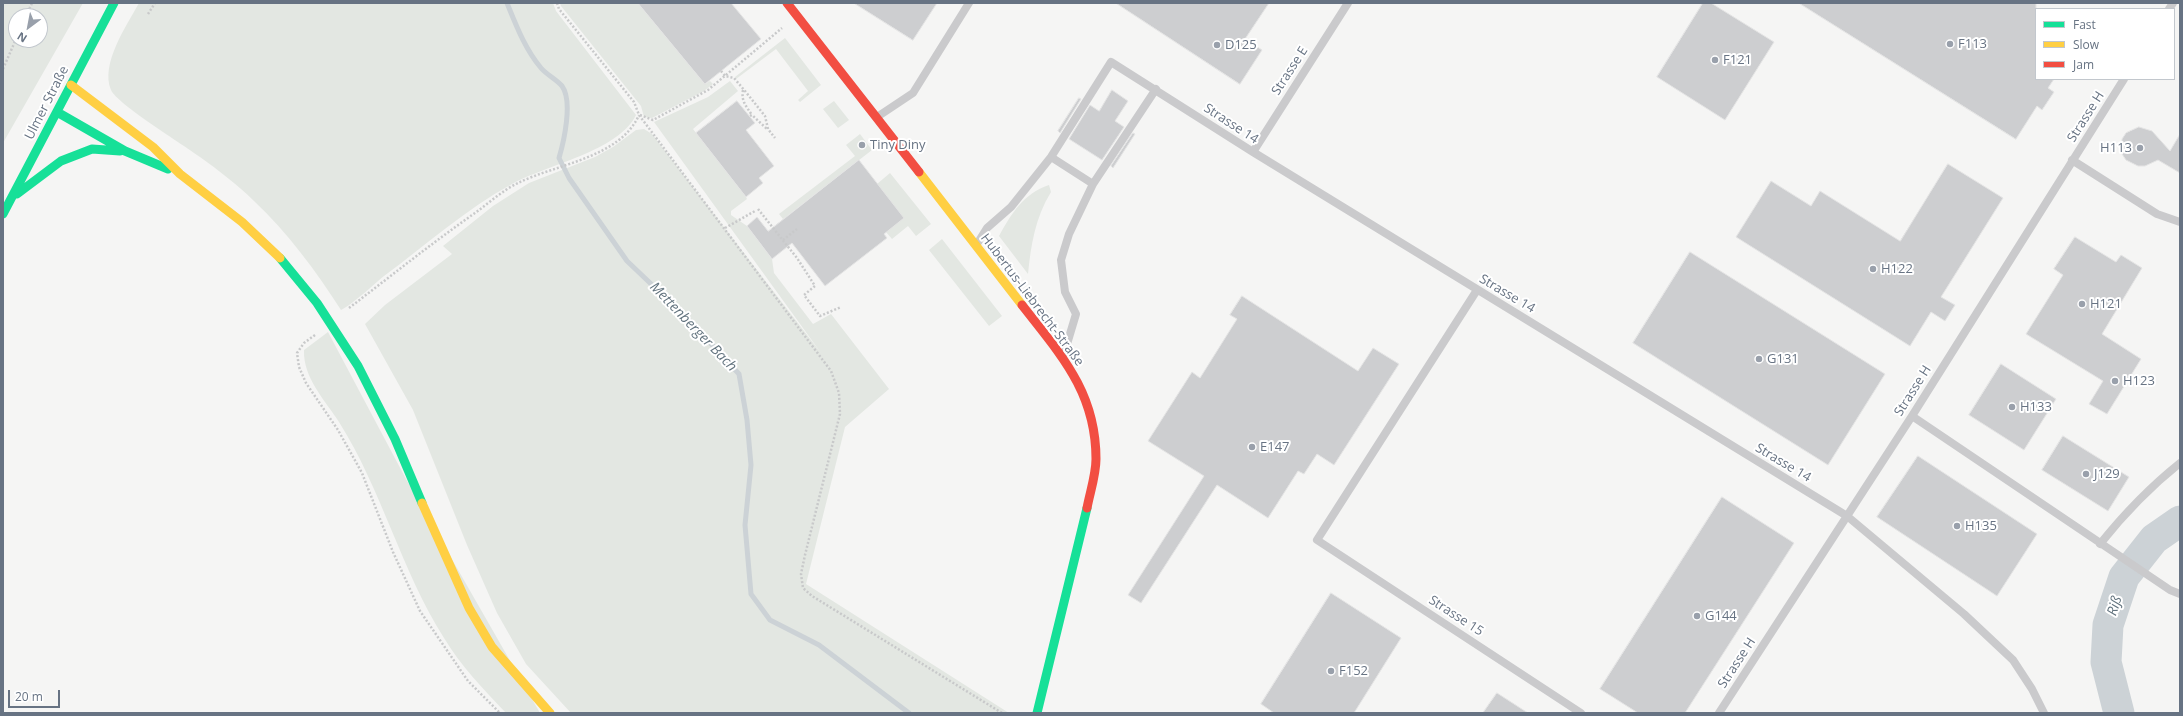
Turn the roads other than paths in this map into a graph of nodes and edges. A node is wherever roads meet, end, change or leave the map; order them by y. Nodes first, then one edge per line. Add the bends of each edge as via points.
1 (114, 3) edge
2 (787, 3) edge
3 (969, 3) edge
4 (1348, 3) edge
5 (2123, 80) edge
6 (71, 85) junction
7 (1156, 89) junction
8 (57, 112) junction
9 (876, 118) junction
10 (126, 151) junction
11 (1253, 152) junction
12 (1051, 157) junction
13 (2072, 160) junction
14 (180, 174) junction
15 (1093, 184) junction
16 (13, 197) junction
17 (3, 214) edge
18 (2180, 222) edge
19 (975, 246) junction
20 (1477, 290) junction
21 (1063, 357) junction
22 (1912, 416) junction
23 (2180, 463) edge
24 (1847, 516) junction
25 (2100, 544) junction
26 (2180, 594) edge
27 (550, 713) edge
28 (1037, 713) edge
29 (1581, 713) edge
30 (1719, 713) edge
31 (2044, 713) edge

1 - 6 main road, Ulmer Straße
2 - 9 main road, Hubertus-Liebrecht-Straße
3 - 9 lane via 913,93
4 - 11 lane, Strasse E
5 - 13 lane, Strasse H
6 - 8 main road, Ulmer Straße
6 - 14 main road via 153,147
7 - 11 lane, Strasse 14
7 - 12 lane, Strasse 14 via 1111,62
7 - 15 lane
8 - 10 main road
8 - 16 main road, Ulmer Straße
9 - 19 main road, Hubertus-Liebrecht-Straße
10 - 14 main road
10 - 16 main road via 92,150 61,162
11 - 20 lane, Strasse 14
12 - 15 lane
12 - 19 lane via 1010,207 987,228
13 - 18 lane via 2157,214
13 - 22 lane, Strasse H
14 - 27 main road via 242,222 284,262 317,303 358,366 392,432 468,608 492,647
15 - 21 lane via 1069,234 1061,260 1065,292 1076,314
16 - 17 main road, Ulmer Straße
19 - 21 main road, Hubertus-Liebrecht-Straße
20 - 24 lane, Strasse 14
20 - 29 lane, Strasse 15 via 1317,540
21 - 28 main road, Hubertus-Liebrecht-Straße via 1085,395 1092,424 1096,460 1084,527
22 - 24 lane, Strasse H
22 - 25 lane
23 - 25 lane via 2153,485
24 - 30 lane, Strasse H
24 - 31 lane, Strasse 14 via 1964,614 2013,660
25 - 26 lane

